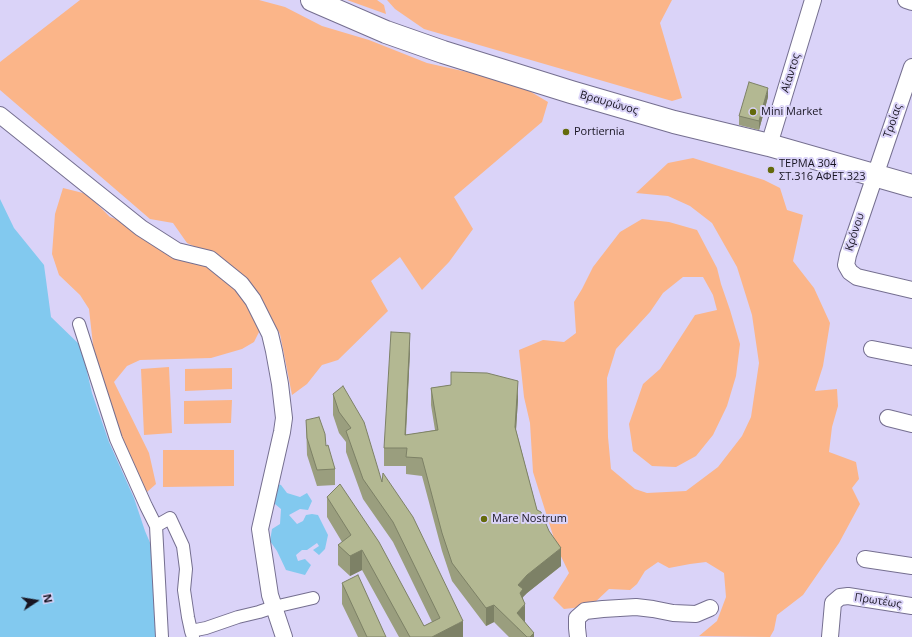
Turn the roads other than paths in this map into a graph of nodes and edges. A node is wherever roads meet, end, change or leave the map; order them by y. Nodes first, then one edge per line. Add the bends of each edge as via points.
1 (312, 0) edge
2 (813, 0) edge
3 (906, 0) edge
4 (912, 2) edge
5 (912, 67) edge
6 (0, 115) edge
7 (769, 145) junction
8 (874, 175) junction
9 (912, 186) edge
10 (912, 290) edge
11 (79, 324) dead end
12 (872, 349) dead end
13 (912, 357) edge
14 (888, 418) dead end
15 (912, 424) edge
16 (156, 526) junction
17 (865, 559) dead end
18 (912, 566) edge
19 (312, 598) dead end
20 (912, 606) edge
21 (274, 607) junction
22 (710, 608) dead end
23 (192, 634) edge
24 (162, 637) edge
25 (284, 637) edge
26 (578, 637) edge
27 (830, 637) edge

1 - 7 main road, Βραυρώνος via 386,32 443,52 621,107
2 - 7 street, Αίαντος
3 - 4 street
5 - 8 street, Τροίας
6 - 21 street via 141,228 177,251 210,259 240,284 254,300 268,329 274,351 284,418 260,529
7 - 8 main road, Βραυρώνος
8 - 9 main road, Βραυρώνος
8 - 10 street, Κρόνου via 846,265 857,277
11 - 16 street via 116,439
12 - 13 street
14 - 15 street
16 - 23 street via 170,518 183,546 186,569 184,590
16 - 24 street
17 - 18 street
19 - 21 street
20 - 27 street, Πρωτέως via 840,597 833,603
21 - 23 street
21 - 25 street
22 - 26 street via 696,614 636,607 585,611 577,618

